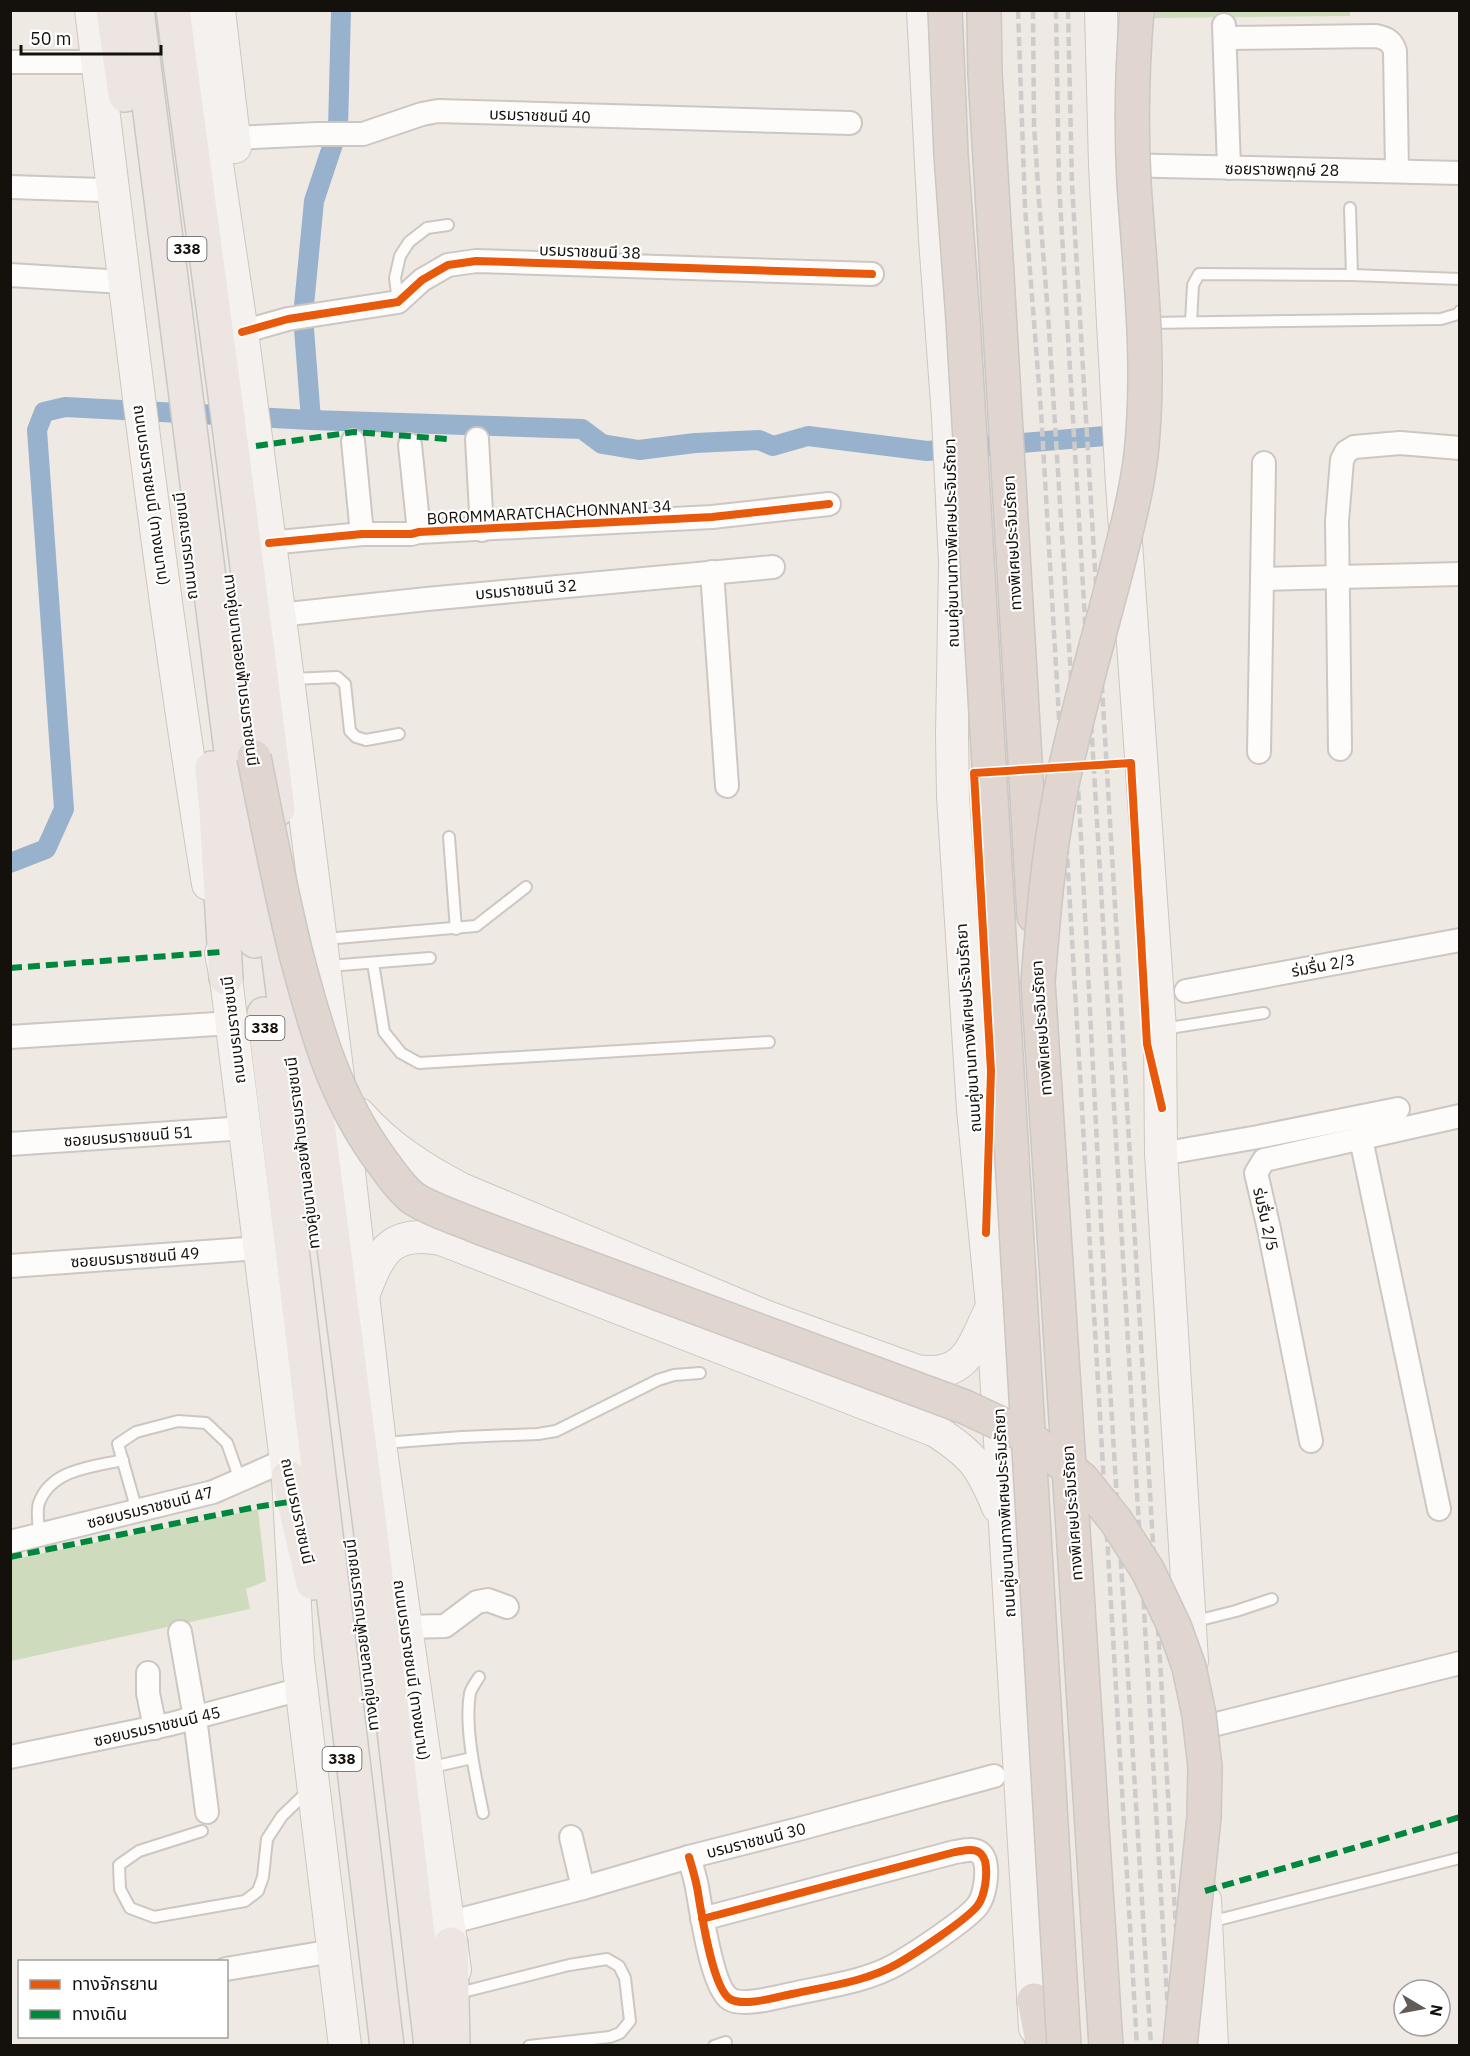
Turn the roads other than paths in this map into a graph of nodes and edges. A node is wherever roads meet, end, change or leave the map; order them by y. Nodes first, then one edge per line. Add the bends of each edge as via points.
1 (156, 10) edge
2 (173, 10) edge
3 (194, 10) edge
4 (219, 10) edge
5 (923, 10) edge
6 (945, 10) edge
7 (984, 10) edge
8 (1101, 10) edge
9 (1131, 10) edge
10 (1137, 10) edge
11 (104, 14) edge
12 (10, 62) edge
13 (84, 62) junction
14 (1102, 79) junction
15 (850, 123) dead end
16 (234, 138) junction
17 (1105, 165) junction
18 (1228, 168) junction
19 (1397, 171) junction
20 (1460, 173) edge
21 (10, 187) edge
22 (102, 190) junction
23 (1350, 208) dead end
24 (448, 225) dead end
25 (872, 274) dead end
26 (10, 275) edge
27 (1352, 275) junction
28 (1460, 279) edge
29 (123, 282) junction
30 (398, 302) junction
31 (1460, 311) edge
32 (1191, 322) junction
33 (1123, 323) junction
34 (242, 332) junction
35 (153, 401) junction
36 (239, 409) junction
37 (477, 439) dead end
38 (353, 441) dead end
39 (410, 445) dead end
40 (244, 446) junction
41 (1460, 448) edge
42 (1264, 464) dead end
43 (829, 504) dead end
44 (482, 530) junction
45 (419, 532) junction
46 (362, 534) junction
47 (270, 543) junction
48 (773, 567) dead end
49 (712, 572) junction
50 (1460, 573) edge
51 (1338, 577) junction
52 (1262, 579) junction
53 (279, 615) junction
54 (288, 679) junction
55 (399, 734) dead end
56 (1340, 749) dead end
57 (1259, 752) dead end
58 (254, 757) junction
59 (727, 786) dead end
60 (449, 837) dead end
61 (526, 887) dead end
62 (456, 929) junction
63 (1460, 940) edge
64 (323, 953) junction
65 (430, 958) dead end
66 (373, 963) junction
67 (226, 978) joint
68 (1038, 982) junction
69 (1186, 991) dead end
70 (1264, 1013) dead end
71 (232, 1023) junction
72 (1160, 1029) junction
73 (10, 1037) edge
74 (770, 1042) dead end
75 (340, 1093) junction
76 (1398, 1109) dead end
77 (1460, 1116) edge
78 (245, 1128) junction
79 (1361, 1139) junction
80 (10, 1144) edge
81 (1161, 1154) junction
82 (425, 1170) junction
83 (421, 1235) junction
84 (259, 1248) junction
85 (10, 1266) edge
86 (336, 1266) junction
87 (365, 1303) junction
88 (992, 1306) junction
89 (947, 1371) junction
90 (700, 1373) dead end
91 (950, 1441) junction
92 (1311, 1441) dead end
93 (380, 1444) junction
94 (123, 1460) junction
95 (287, 1469) junction
96 (240, 1480) junction
97 (1439, 1509) dead end
98 (137, 1510) junction
99 (1005, 1521) junction
100 (39, 1535) junction
101 (10, 1542) edge
102 (1272, 1599) dead end
103 (507, 1607) dead end
104 (1189, 1623) junction
105 (406, 1627) junction
106 (180, 1632) dead end
107 (1460, 1662) edge
108 (148, 1673) dead end
109 (479, 1677) dead end
110 (301, 1689) junction
111 (195, 1718) junction
112 (155, 1728) junction
113 (1197, 1729) junction
114 (10, 1757) edge
115 (472, 1758) junction
116 (426, 1768) junction
117 (994, 1776) dead end
118 (313, 1787) junction
119 (483, 1813) dead end
120 (205, 1821) joint
121 (571, 1837) dead end
122 (689, 1857) junction
123 (1460, 1858) edge
124 (583, 1888) junction
125 (702, 1919) junction
126 (1206, 1923) junction
127 (450, 1934) junction
128 (333, 1952) junction
129 (228, 1969) edge
130 (459, 1993) junction
131 (1034, 2000) junction
132 (726, 2042) dead end
133 (345, 2046) edge
134 (376, 2046) edge
135 (387, 2046) edge
136 (411, 2046) edge
137 (431, 2046) edge
138 (453, 2046) edge
139 (466, 2046) edge
140 (529, 2046) edge
141 (714, 2046) edge
142 (1036, 2046) edge
143 (1043, 2046) edge
144 (1064, 2046) edge
145 (1106, 2046) edge
146 (1180, 2046) edge
147 (1212, 2046) edge

1 - 58 main road, ทางคู่ขนานลอยฟ้าบรมราชชนนี / 338
2 - 36 main road, 338
3 - 34 main road, 338
4 - 16 main road
5 - 88 main road, ถนนคู่ขนานทางพิเศษประจิมรัถยา via 952,497 953,796 973,1109
6 - 144 highway, bridge
7 - 68 highway, ทางพิเศษประจิมรัถยา, bridge
8 - 14 main road
9 - 14 main road
10 - 68 highway, bridge via 1134,180 1146,406 1141,458 1132,510 1056,809
11 - 13 main road
11 - 29 main road, ถนนบรมราชชนนี (ทางขนาน) / 338
11 - 35 main road, ถนนบรมราชชนนี / 338
11 - 135 main road, ทางคู่ขนานลอยฟ้าบรมราชชนนี / 338 via 245,855
12 - 13 street
13 - 22 main road
14 - 17 main road
15 - 16 street, บรมราชชนนี 40 via 438,111 355,134
16 - 34 main road via 243,238
17 - 18 street, ซอยราชพฤกษ์ 28
17 - 33 main road
18 - 19 street, ซอยราชพฤกษ์ 28
18 - 19 street via 1225,31 1386,38 1395,51
19 - 20 street, ซอยราชพฤกษ์ 28
21 - 22 street
22 - 29 main road via 108,230
23 - 27 lane
24 - 30 lane via 427,228 409,242 400,256 395,278
25 - 30 street, บรมราชชนนี 38 via 476,261 448,265 422,280
26 - 29 street
27 - 28 lane
27 - 32 lane via 1198,274 1193,285
29 - 35 main road, ถนนบรมราชชนนี (ทางขนาน) / 338
30 - 34 street via 288,319
31 - 32 lane via 1442,318
32 - 33 lane
33 - 72 main road via 1118,410
34 - 36 main road, 338
35 - 67 main road, ถนนบรมราชชนนี / 338 via 216,810
36 - 40 main road, 338
37 - 44 street
38 - 46 street
39 - 45 street
40 - 47 main road, 338
40 - 86 main road
41 - 51 street via 1400,443 1354,447 1346,452 1337,521
42 - 52 street
43 - 44 street, BOROMMARATCHACHONNANI 34 via 712,517
44 - 45 street, BOROMMARATCHACHONNANI 34
45 - 46 street, BOROMMARATCHACHONNANI 34
46 - 47 street, BOROMMARATCHACHONNANI 34
47 - 53 main road, 338
48 - 49 street, บรมราชชนนี 32
49 - 53 street, บรมราชชนนี 32
49 - 59 street
50 - 51 street
51 - 52 street
51 - 56 street
52 - 57 street
53 - 54 main road, 338
54 - 55 lane via 337,677 345,684 350,731 356,737 366,740
54 - 64 main road, 338
58 - 136 main road, ทางคู่ขนานลอยฟ้าบรมราชชนนี / 338, bridge
58 - 146 highway, bridge via 284,906 324,1055 365,1139 408,1193 476,1226 965,1407 1028,1436 1082,1479 1116,1521 1148,1571 1175,1628 1189,1667 1199,1715 1205,1767 1204,1817
60 - 62 lane
61 - 62 lane via 476,927
62 - 64 lane
63 - 69 street, ร่มรื่น 2/3
64 - 66 lane
64 - 75 main road, 338
65 - 66 lane
66 - 74 lane via 384,1032 401,1053 418,1063
67 - 71 main road, ถนนบรมราชชนนี / 338
68 - 145 highway, ทางพิเศษประจิมรัถยา, bridge
70 - 72 lane
71 - 73 street
71 - 78 main road, ถนนบรมราชชนนี / 338
72 - 81 main road
75 - 82 main road via 374,1131
75 - 87 main road, 338
76 - 81 street
77 - 79 street, ร่มรื่น 2/5
78 - 80 street, ซอยบรมราชชนนี 51
78 - 84 main road, ถนนบรมราชชนนี / 338
79 - 92 street, ร่มรื่น 2/5 via 1263,1160 1256,1173
79 - 97 street
81 - 104 main road
82 - 83 main road via 414,1174 404,1185 400,1204 405,1218
82 - 89 main road via 461,1189 767,1317 917,1371
83 - 87 main road via 400,1240 385,1250 374,1266
83 - 91 main road via 441,1239 936,1431
84 - 85 street, ซอยบรมราชชนนี 49
84 - 95 main road, ถนนบรมราชชนนี / 338
86 - 87 main road
86 - 137 main road
87 - 93 main road, ถนนบรมราชชนนี (ทางขนาน) / 338
88 - 89 main road via 969,1353
88 - 99 main road, ถนนคู่ขนานทางพิเศษประจิมรัถยา
89 - 91 main road via 962,1382 972,1397 971,1422
90 - 93 lane via 658,1380 555,1431
91 - 99 main road via 977,1463
93 - 105 main road, ถนนบรมราชชนนี (ทางขนาน) / 338
94 - 96 lane via 118,1444 136,1432 178,1421 206,1423 227,1443
94 - 98 lane
94 - 100 lane via 68,1473 51,1484 39,1503
95 - 96 street, ซอยบรมราชชนนี 47
95 - 110 main road, 338
95 - 134 main road, ถนนบรมราชชนนี / 338 via 330,1655
96 - 98 street, ซอยบรมราชชนนี 47 via 213,1492
98 - 100 street, ซอยบรมราชชนนี 47
99 - 131 main road, ถนนคู่ขนานทางพิเศษประจิมรัถยา
100 - 101 street, ซอยบรมราชชนนี 47
102 - 104 lane
103 - 105 street via 488,1600 477,1602 445,1626
104 - 113 main road
105 - 116 main road, ถนนบรมราชชนนี (ทางขนาน) / 338
106 - 111 street
107 - 113 street
108 - 112 street
109 - 115 lane via 471,1691 469,1710
110 - 111 street, ซอยบรมราชชนนี 45
110 - 118 main road, 338
111 - 112 street, ซอยบรมราชชนนี 45
111 - 120 street
112 - 114 street, ซอยบรมราชชนนี 45
113 - 126 main road
115 - 116 lane
115 - 119 lane
116 - 127 main road, ถนนบรมราชชนนี (ทางขนาน) / 338
117 - 122 street, บรมราชชนนี 30
118 - 120 lane via 282,1816 267,1839 258,1891 245,1901 154,1917 130,1908 120,1888 119,1865 139,1851
118 - 128 main road, 338
121 - 124 street
122 - 124 street, บรมราชชนนี 30
122 - 125 street
123 - 126 lane
124 - 127 street, บรมราชชนนี 30
125 - 125 street via 724,1995 733,2001 780,1996 870,1977 897,1964 978,1905 986,1863 975,1849 955,1852
126 - 147 main road
127 - 130 main road, ถนนบรมราชชนนี (ทางขนาน) / 338
127 - 138 main road
128 - 129 street
128 - 133 main road, 338
130 - 139 main road, ถนนบรมราชชนนี (ทางขนาน) / 338
130 - 140 lane via 569,1965 607,1959 619,1966 625,1977 630,2021 620,2033
131 - 142 main road, ถนนคู่ขนานทางพิเศษประจิมรัถยา
131 - 143 highway
132 - 141 lane

